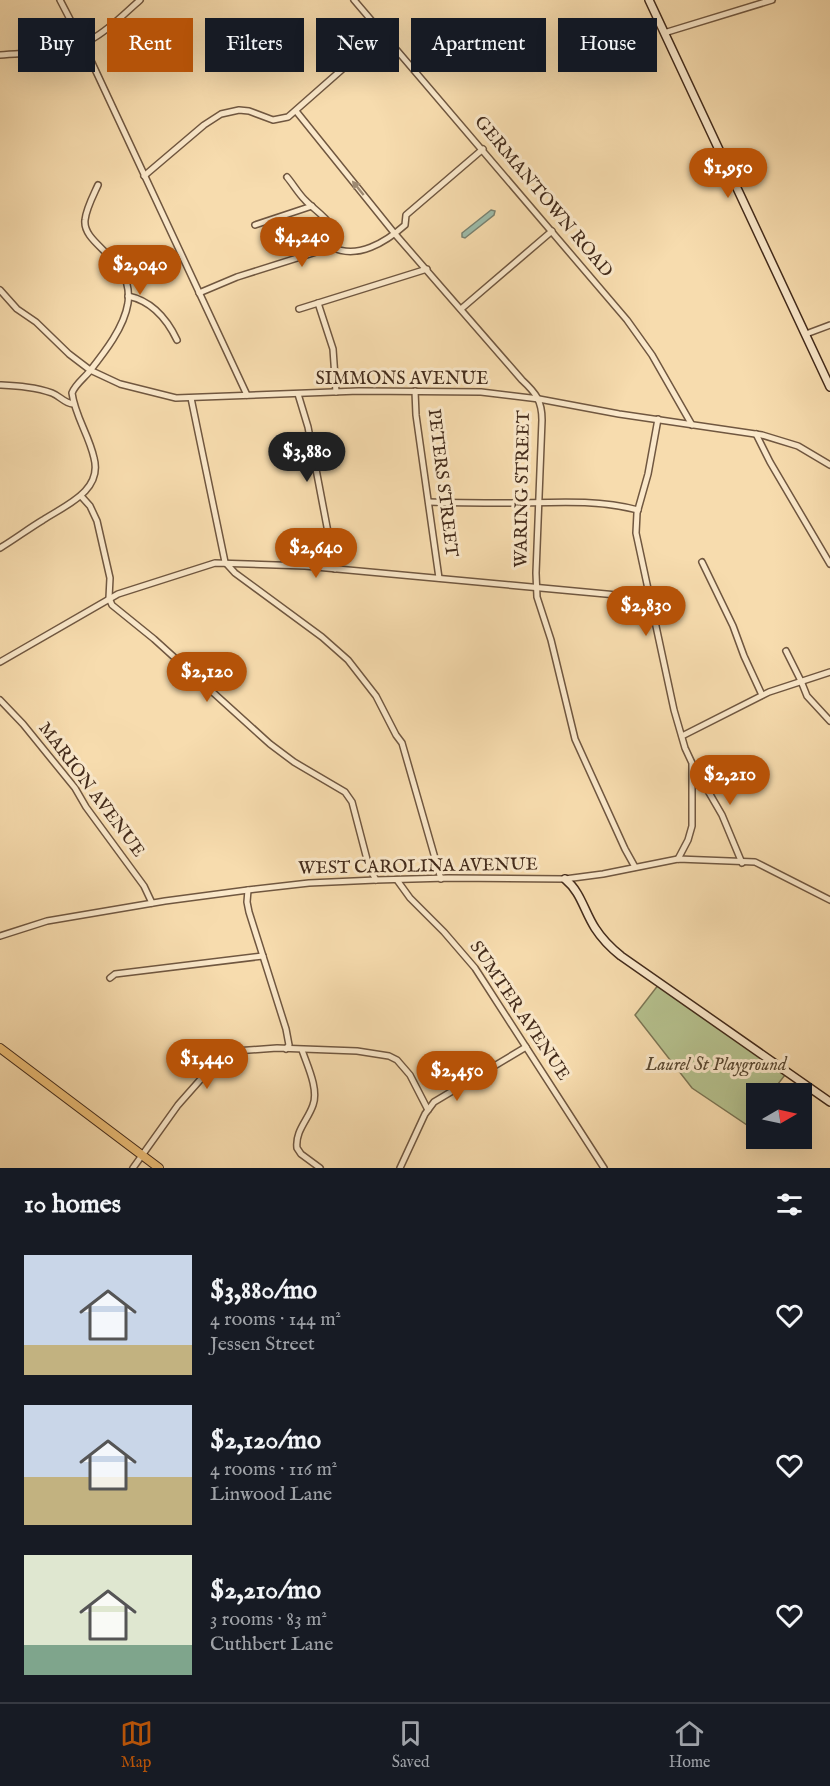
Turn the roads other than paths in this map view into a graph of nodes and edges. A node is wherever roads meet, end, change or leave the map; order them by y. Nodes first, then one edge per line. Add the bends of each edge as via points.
1 (60, 0) edge
2 (140, 0) edge
3 (354, 0) edge
4 (649, 0) edge
5 (772, 0) edge
6 (69, 18) edge
7 (369, 18) edge
8 (664, 33) junction
9 (95, 37) edge
10 (18, 53) edge
11 (399, 53) edge
12 (0, 55) edge
13 (95, 70) edge
14 (339, 72) edge
15 (296, 111) junction
16 (483, 149) junction
17 (144, 176) junction
18 (287, 177) dead end
19 (98, 185) dead end
20 (312, 206) junction
21 (255, 225) dead end
22 (552, 231) junction
23 (395, 234) junction
24 (332, 247) junction
25 (427, 269) junction
26 (0, 290) edge
27 (199, 293) junction
28 (128, 296) junction
29 (318, 303) junction
30 (299, 309) dead end
31 (461, 309) junction
32 (830, 325) edge
33 (806, 334) junction
34 (177, 340) dead end
35 (90, 370) junction
36 (0, 385) edge
37 (830, 387) edge
38 (415, 391) junction
39 (336, 392) junction
40 (298, 394) junction
41 (247, 395) junction
42 (191, 398) junction
43 (539, 399) junction
44 (73, 404) junction
45 (658, 419) junction
46 (692, 424) junction
47 (756, 434) junction
48 (830, 465) edge
49 (81, 496) junction
50 (429, 502) junction
51 (539, 502) junction
52 (638, 510) junction
53 (0, 548) edge
54 (225, 562) junction
55 (702, 562) dead end
56 (830, 564) edge
57 (335, 568) junction
58 (439, 578) junction
59 (536, 586) junction
60 (108, 598) junction
61 (649, 598) junction
62 (786, 651) dead end
63 (0, 662) edge
64 (830, 672) edge
65 (801, 681) junction
66 (762, 695) junction
67 (0, 700) edge
68 (830, 721) edge
69 (682, 736) junction
70 (692, 763) junction
71 (678, 859) junction
72 (742, 863) junction
73 (635, 867) junction
74 (441, 879) junction
75 (565, 879) junction
76 (376, 880) junction
77 (397, 880) junction
78 (248, 890) junction
79 (830, 900) edge
80 (152, 903) junction
81 (0, 936) edge
82 (263, 956) junction
83 (110, 978) dead end
84 (526, 1047) junction
85 (0, 1048) edge
86 (286, 1049) junction
87 (302, 1050) junction
88 (830, 1102) edge
89 (428, 1110) junction
90 (141, 1155) junction
91 (134, 1168) edge
92 (159, 1168) edge
93 (320, 1168) edge
94 (400, 1168) edge
95 (604, 1168) edge

1 - 6 street
2 - 9 street
3 - 7 street, GERMANTOWN ROAD
4 - 8 street
5 - 8 street
8 - 33 street
10 - 12 street
11 - 16 street, GERMANTOWN ROAD
13 - 17 street
14 - 15 street
15 - 17 street via 280,120 249,111 220,114
23 -> 15 street, WARING STREET
16 - 22 street, GERMANTOWN ROAD
16 - 23 street via 406,215 405,225
17 - 27 street
18 - 20 street
19 - 28 street via 84,222 92,240 122,271
20 - 21 street
20 - 24 street via 330,223 335,239
22 - 31 street
22 - 46 street, GERMANTOWN ROAD via 636,332
23 - 24 street via 355,252
23 - 25 street, WARING STREET
24 - 27 street
25 - 29 street
25 - 31 street, WARING STREET
26 - 35 street, SIMMONS AVENUE
27 - 41 street
28 - 34 street via 147,302 169,324
28 - 35 street via 123,320
29 - 30 street
29 - 39 street via 333,349
31 - 43 street, WARING STREET
32 - 33 street
33 - 37 street
35 - 42 street, SIMMONS AVENUE via 120,384
35 - 44 street via 73,390
36 - 44 street via 44,391
38 - 39 street, SIMMONS AVENUE
38 - 43 street, SIMMONS AVENUE via 481,392
38 - 50 street, PETERS STREET
39 - 40 street, SIMMONS AVENUE
40 - 41 street, SIMMONS AVENUE
40 - 57 street
41 - 42 street, SIMMONS AVENUE
42 - 54 street
43 - 45 street, SIMMONS AVENUE
43 - 51 street, WARING STREET
44 - 49 street via 95,461 94,477
45 - 46 street, SIMMONS AVENUE
45 - 52 street
46 - 47 street, SIMMONS AVENUE
47 - 48 street, SIMMONS AVENUE via 798,446
47 - 56 street
49 - 53 street
49 - 60 street via 97,521 111,584
50 - 51 street
50 - 58 street, PETERS STREET
51 - 52 street via 598,503
51 - 59 street, WARING STREET
52 - 61 street via 636,541
54 - 57 street
54 - 60 street via 149,582
54 - 74 street via 322,637 371,688 402,743
55 - 66 street
57 - 58 street
58 - 59 street
59 - 61 street
59 - 73 street, WARING STREET via 576,740
60 - 63 street
60 - 76 street via 270,744 345,792 352,802
61 - 69 street
62 - 65 street
64 - 65 street
65 - 66 street
65 - 68 street via 810,700
66 - 69 street
67 - 80 street, MARION AVENUE via 75,788
69 - 70 street
70 - 71 street via 692,826
70 - 72 street via 722,815
71 - 72 street, WEST CAROLINA AVENUE
71 - 73 street, WEST CAROLINA AVENUE
72 - 79 street, WEST CAROLINA AVENUE via 754,862
73 - 75 street, WEST CAROLINA AVENUE
74 - 75 street, WEST CAROLINA AVENUE
74 - 77 street, WEST CAROLINA AVENUE
75 - 88 street via 577,891 600,934 621,956
76 - 77 street, WEST CAROLINA AVENUE
76 - 78 street, WEST CAROLINA AVENUE
77 - 84 street, SUMTER AVENUE via 475,968
78 - 80 street, WEST CAROLINA AVENUE
78 - 82 street via 248,906
80 - 81 street, WEST CAROLINA AVENUE via 47,921
82 - 83 street via 115,974
82 - 86 street via 286,1029
84 - 89 street
84 - 95 street, SUMTER AVENUE
85 - 90 main road
86 - 87 street
86 - 90 street via 235,1051 220,1058
87 - 89 street via 389,1056 410,1075
87 - 93 street via 315,1096 298,1133 297,1148
89 - 94 street
90 - 91 street
90 - 92 main road

